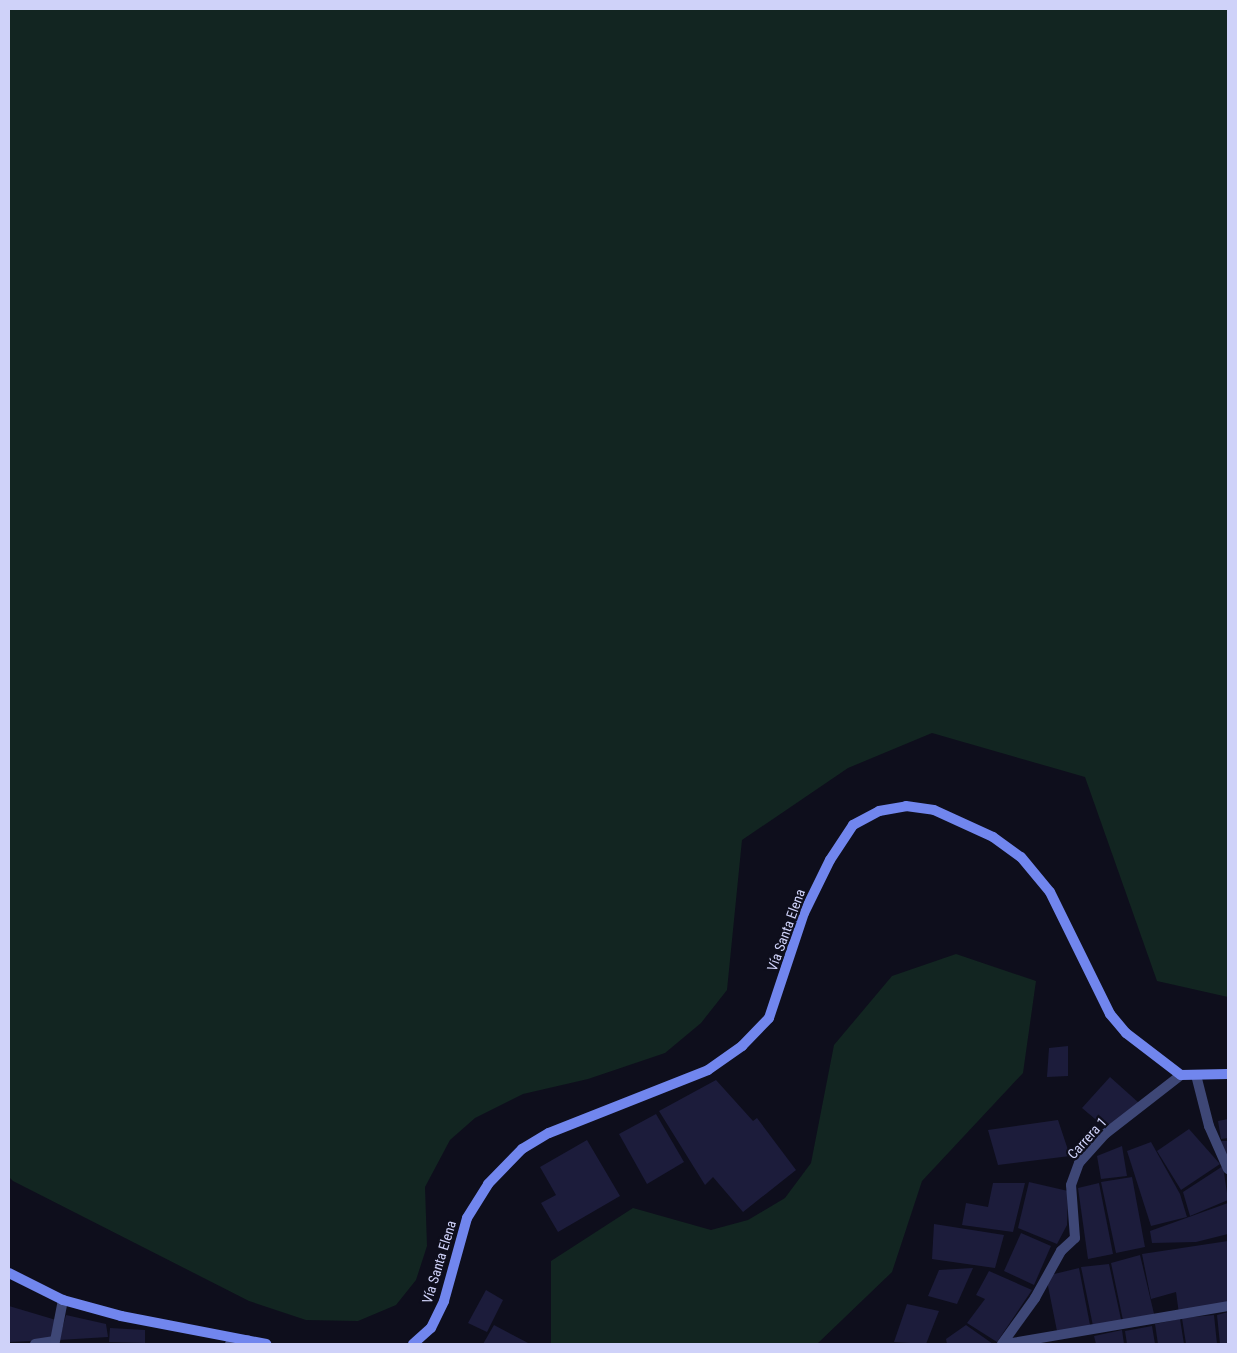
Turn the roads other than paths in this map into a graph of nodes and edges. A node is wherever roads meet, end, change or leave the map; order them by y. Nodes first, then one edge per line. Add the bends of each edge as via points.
1 (1228, 1074) edge
2 (1181, 1075) junction
3 (1196, 1075) junction
4 (1228, 1169) edge
5 (9, 1273) edge
6 (63, 1300) junction
7 (1228, 1306) edge
8 (249, 1340) junction
9 (35, 1344) edge
10 (230, 1344) edge
11 (266, 1344) edge
12 (413, 1344) edge
13 (1002, 1344) edge
14 (1006, 1344) edge

1 - 3 main road
2 - 3 main road
2 - 12 main road, Vía Santa Elena via 1148,1053 1110,1014 1050,892 1021,857 993,837 934,810 906,806 879,811 852,825 830,860 804,913 769,1018 742,1046 708,1070 549,1133 522,1149 488,1184 467,1218 444,1301 431,1328
2 - 13 street, Carrera 1 via 1105,1134 1079,1163 1071,1185 1075,1238 1061,1251 1042,1278 1035,1298
3 - 4 street via 1209,1126
5 - 6 main road
6 - 8 main road via 182,1330
6 - 9 street via 55,1341
7 - 14 street
8 - 10 street
8 - 11 main road

